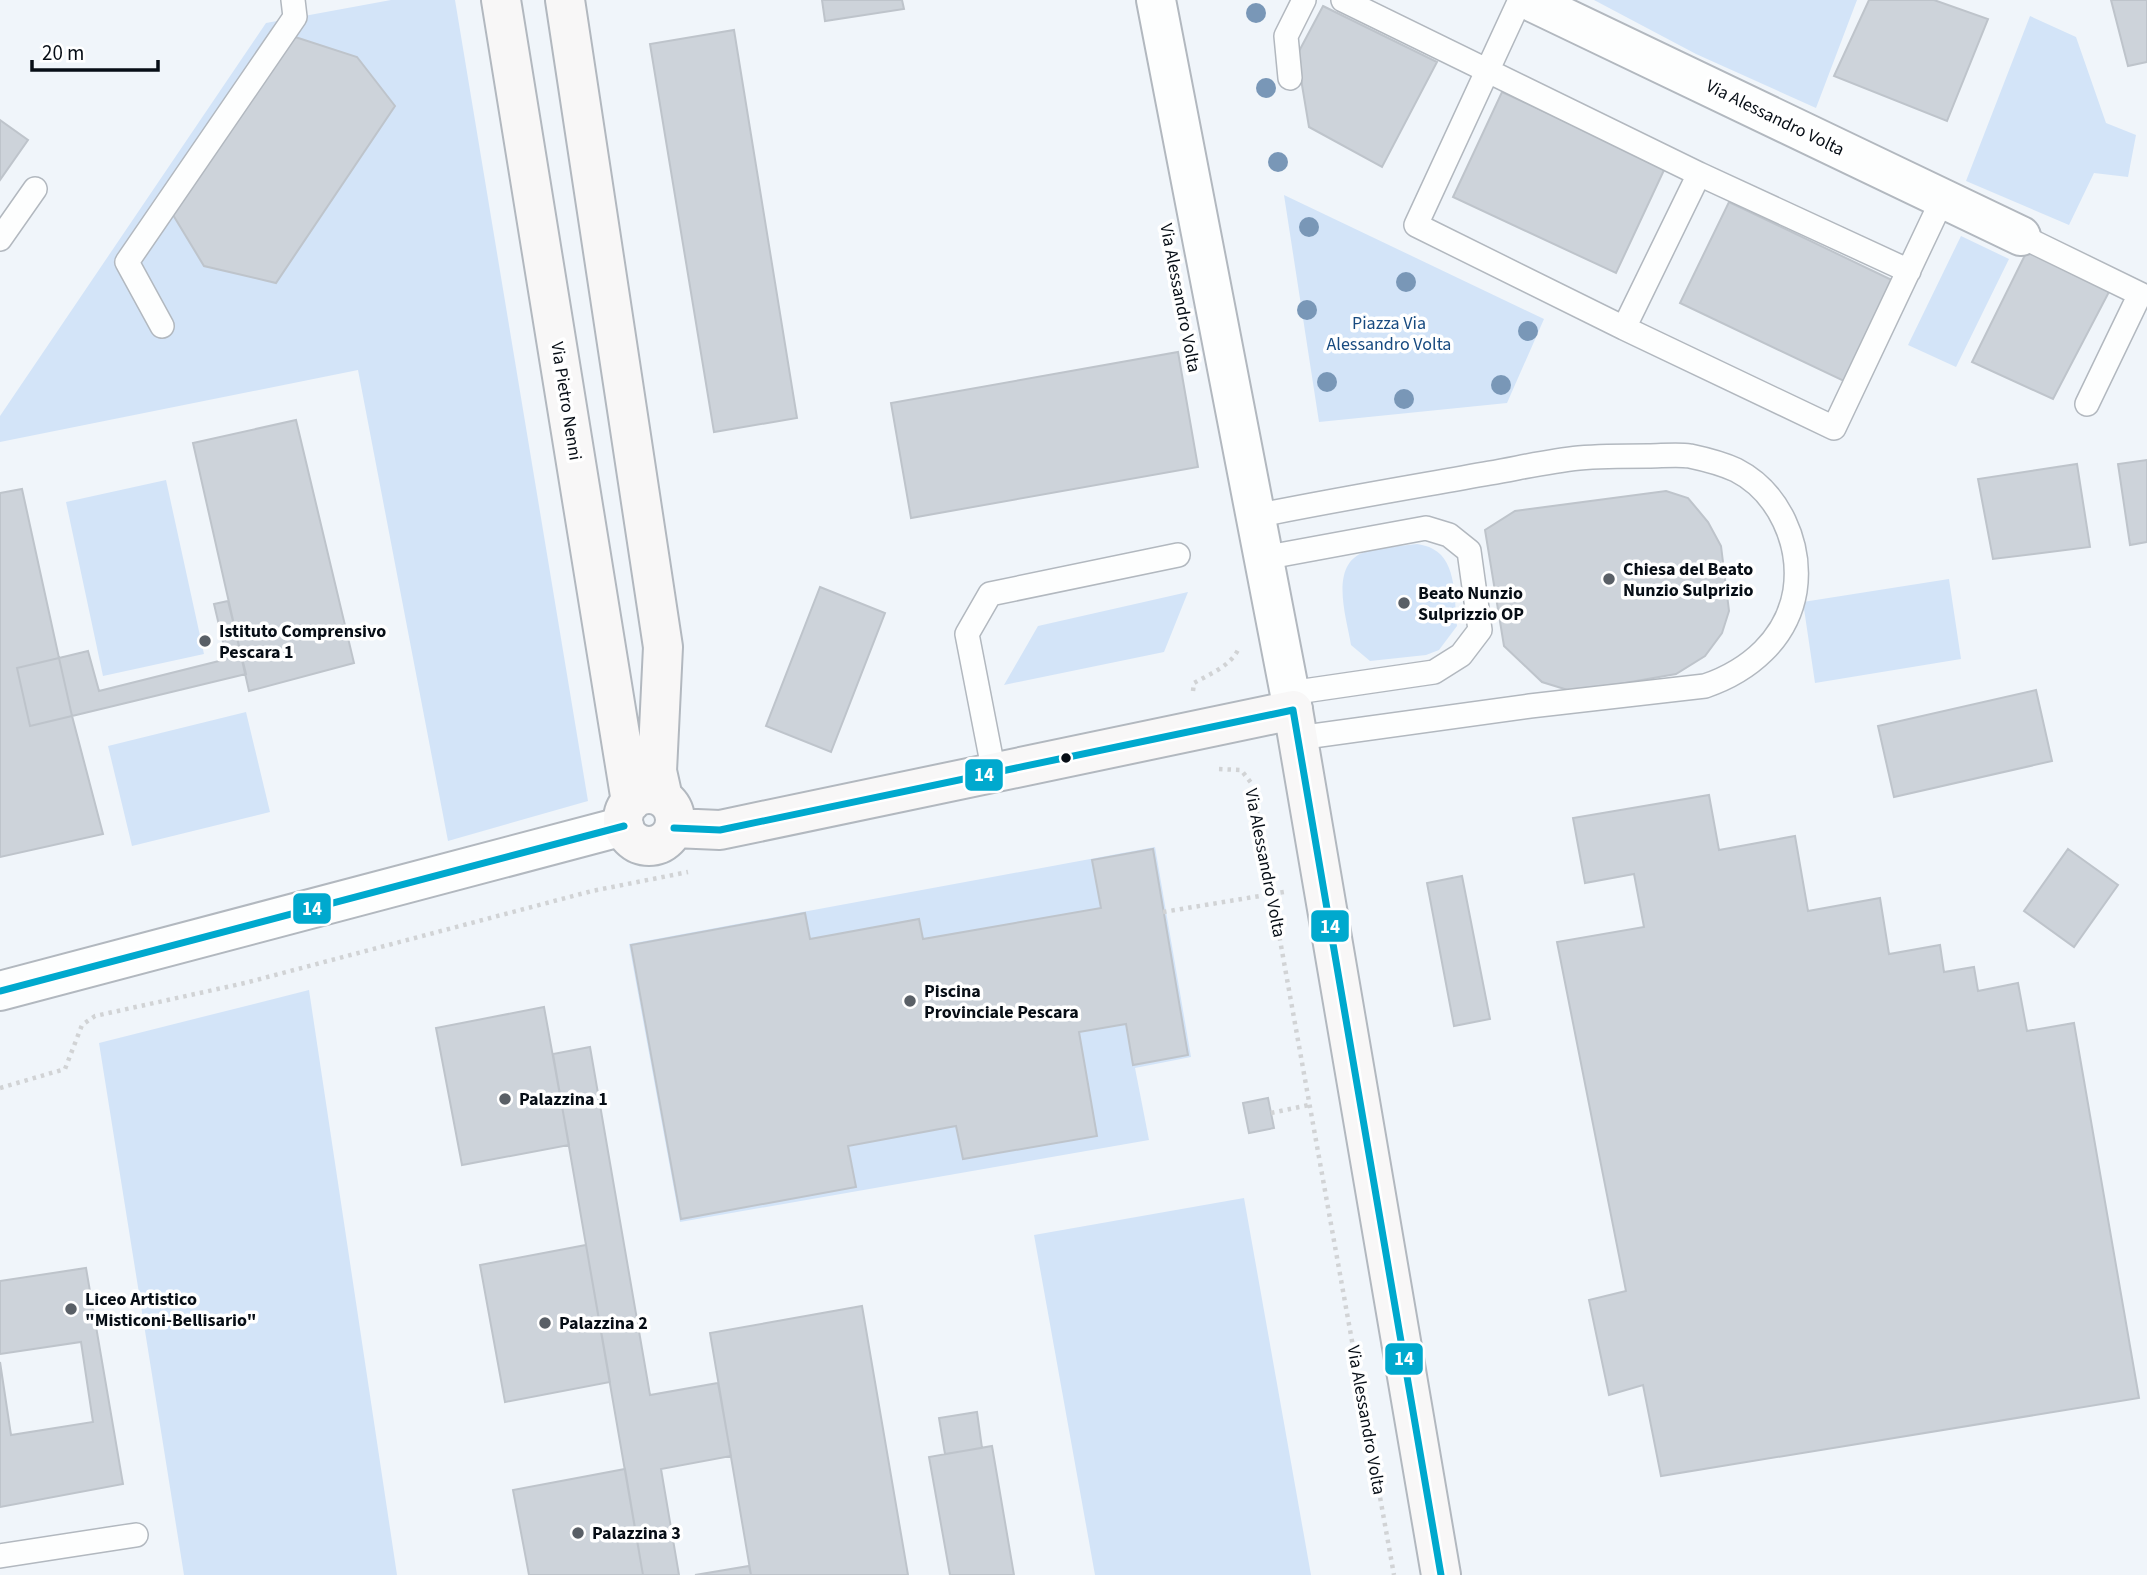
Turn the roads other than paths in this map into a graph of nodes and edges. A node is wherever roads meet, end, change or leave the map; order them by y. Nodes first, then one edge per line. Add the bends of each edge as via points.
1 (293, 0) edge
2 (501, 0) edge
3 (565, 0) edge
4 (1156, 0) edge
5 (1304, 0) edge
6 (1343, 0) edge
7 (1520, 0) edge
8 (1528, 0) edge
9 (1487, 70) junction
10 (1290, 78) dead end
11 (1699, 174) junction
12 (35, 189) dead end
13 (1943, 198) junction
14 (2021, 236) joint
15 (0, 239) edge
16 (1909, 271) junction
17 (162, 326) dead end
18 (1624, 328) junction
19 (2087, 404) dead end
20 (1255, 516) junction
21 (1178, 555) dead end
22 (1263, 558) junction
23 (1293, 714) junction
24 (994, 773) junction
25 (648, 814) junction
26 (0, 991) edge
27 (136, 1535) dead end
28 (0, 1556) edge
29 (1441, 1575) edge

1 - 17 lane via 295,17 127,262
2 - 25 street, Via Pietro Nenni
3 - 25 street via 663,647 657,771
4 - 20 street, Via Alessandro Volta
5 - 10 lane via 1286,36
6 - 9 lane
7 - 9 lane
8 - 13 street, Via Alessandro Volta
9 - 11 lane
9 - 18 lane via 1416,225
11 - 16 lane
11 - 18 lane
12 - 15 lane
13 - 14 street, Via Alessandro Volta
13 - 16 lane
14 - 19 lane via 2140,293
16 - 18 lane via 1834,428
20 - 22 street, Via Alessandro Volta
20 - 23 lane via 1577,458 1689,456 1735,470 1769,497 1789,531 1796,559 1795,591 1775,639 1749,665 1705,686 1516,708
21 - 24 lane via 990,594 967,634
22 - 23 street, Via Alessandro Volta
22 - 23 lane via 1426,528 1449,535 1469,551 1480,629 1461,655 1434,672
23 - 24 street
23 - 29 street, Via Alessandro Volta
24 - 25 street via 720,830
25 - 26 street
27 - 28 lane

